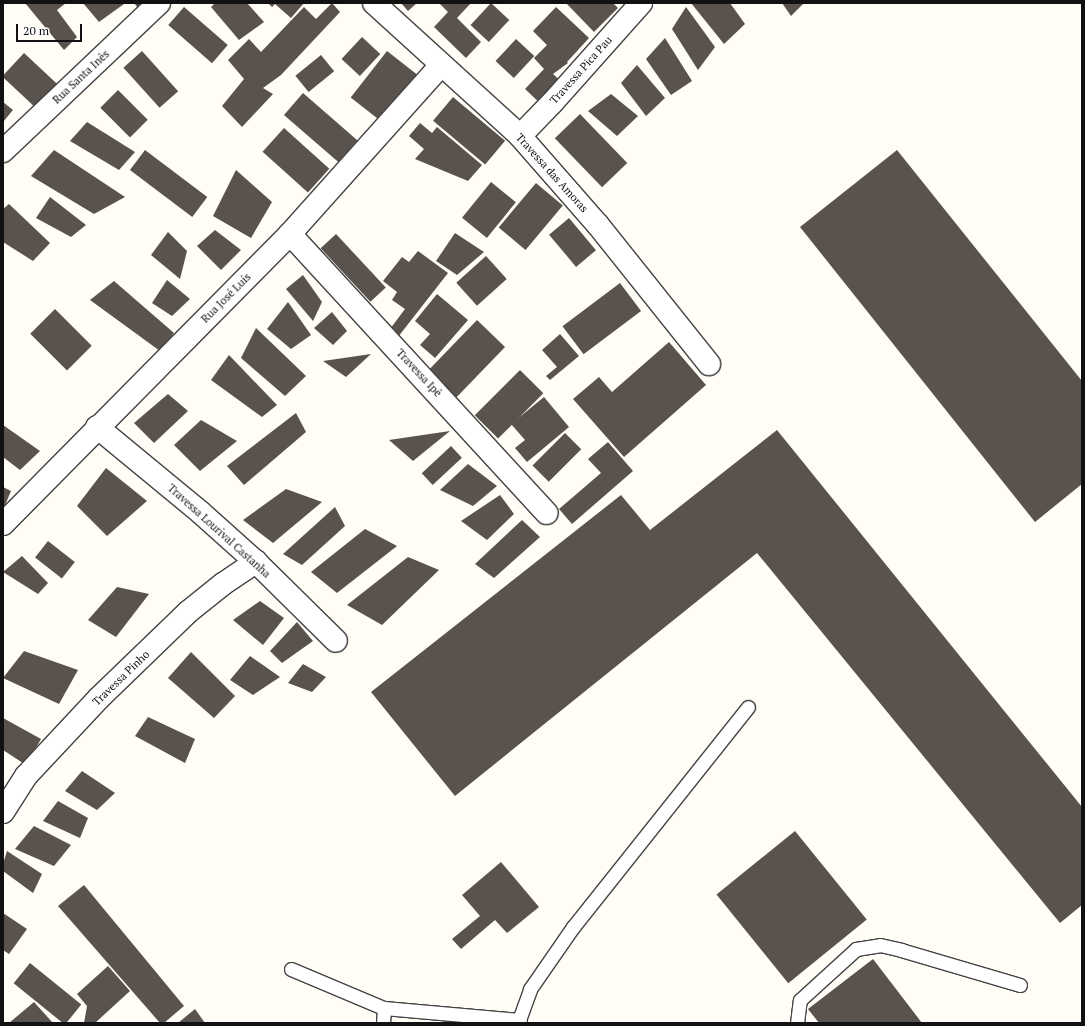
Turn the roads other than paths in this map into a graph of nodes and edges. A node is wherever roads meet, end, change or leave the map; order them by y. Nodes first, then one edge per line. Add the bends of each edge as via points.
1 (159, 3) edge
2 (374, 3) edge
3 (637, 4) edge
4 (441, 65) junction
5 (520, 136) junction
6 (3, 151) edge
7 (290, 234) junction
8 (709, 364) dead end
9 (97, 427) junction
10 (547, 513) dead end
11 (3, 524) edge
12 (256, 562) junction
13 (336, 641) dead end
14 (748, 707) dead end
15 (3, 812) edge
16 (290, 969) dead end
17 (1020, 986) dead end
18 (384, 1008) junction
19 (519, 1022) edge
20 (383, 1023) edge
21 (797, 1023) edge

1 - 6 street, Rua Santa Inês
2 - 4 street, Travessa das Amoras
3 - 5 street, Travessa Pica Pau via 552,103
4 - 5 street, Travessa das Amoras
4 - 7 street, Rua José Luís
5 - 8 street, Travessa das Amoras via 598,225
7 - 9 street, Rua José Luís
7 - 10 street, Travessa Ipê
9 - 11 street, Rua José Luís
9 - 12 street, Travessa Lourival Castanha
12 - 13 street, Travessa Lourival Castanha
12 - 15 street, Travessa Pinho via 188,612 99,698 26,776
14 - 19 lane via 574,927 530,989
16 - 18 lane
17 - 21 lane via 901,950 880,946 856,949 800,1000
18 - 19 lane
18 - 20 lane

